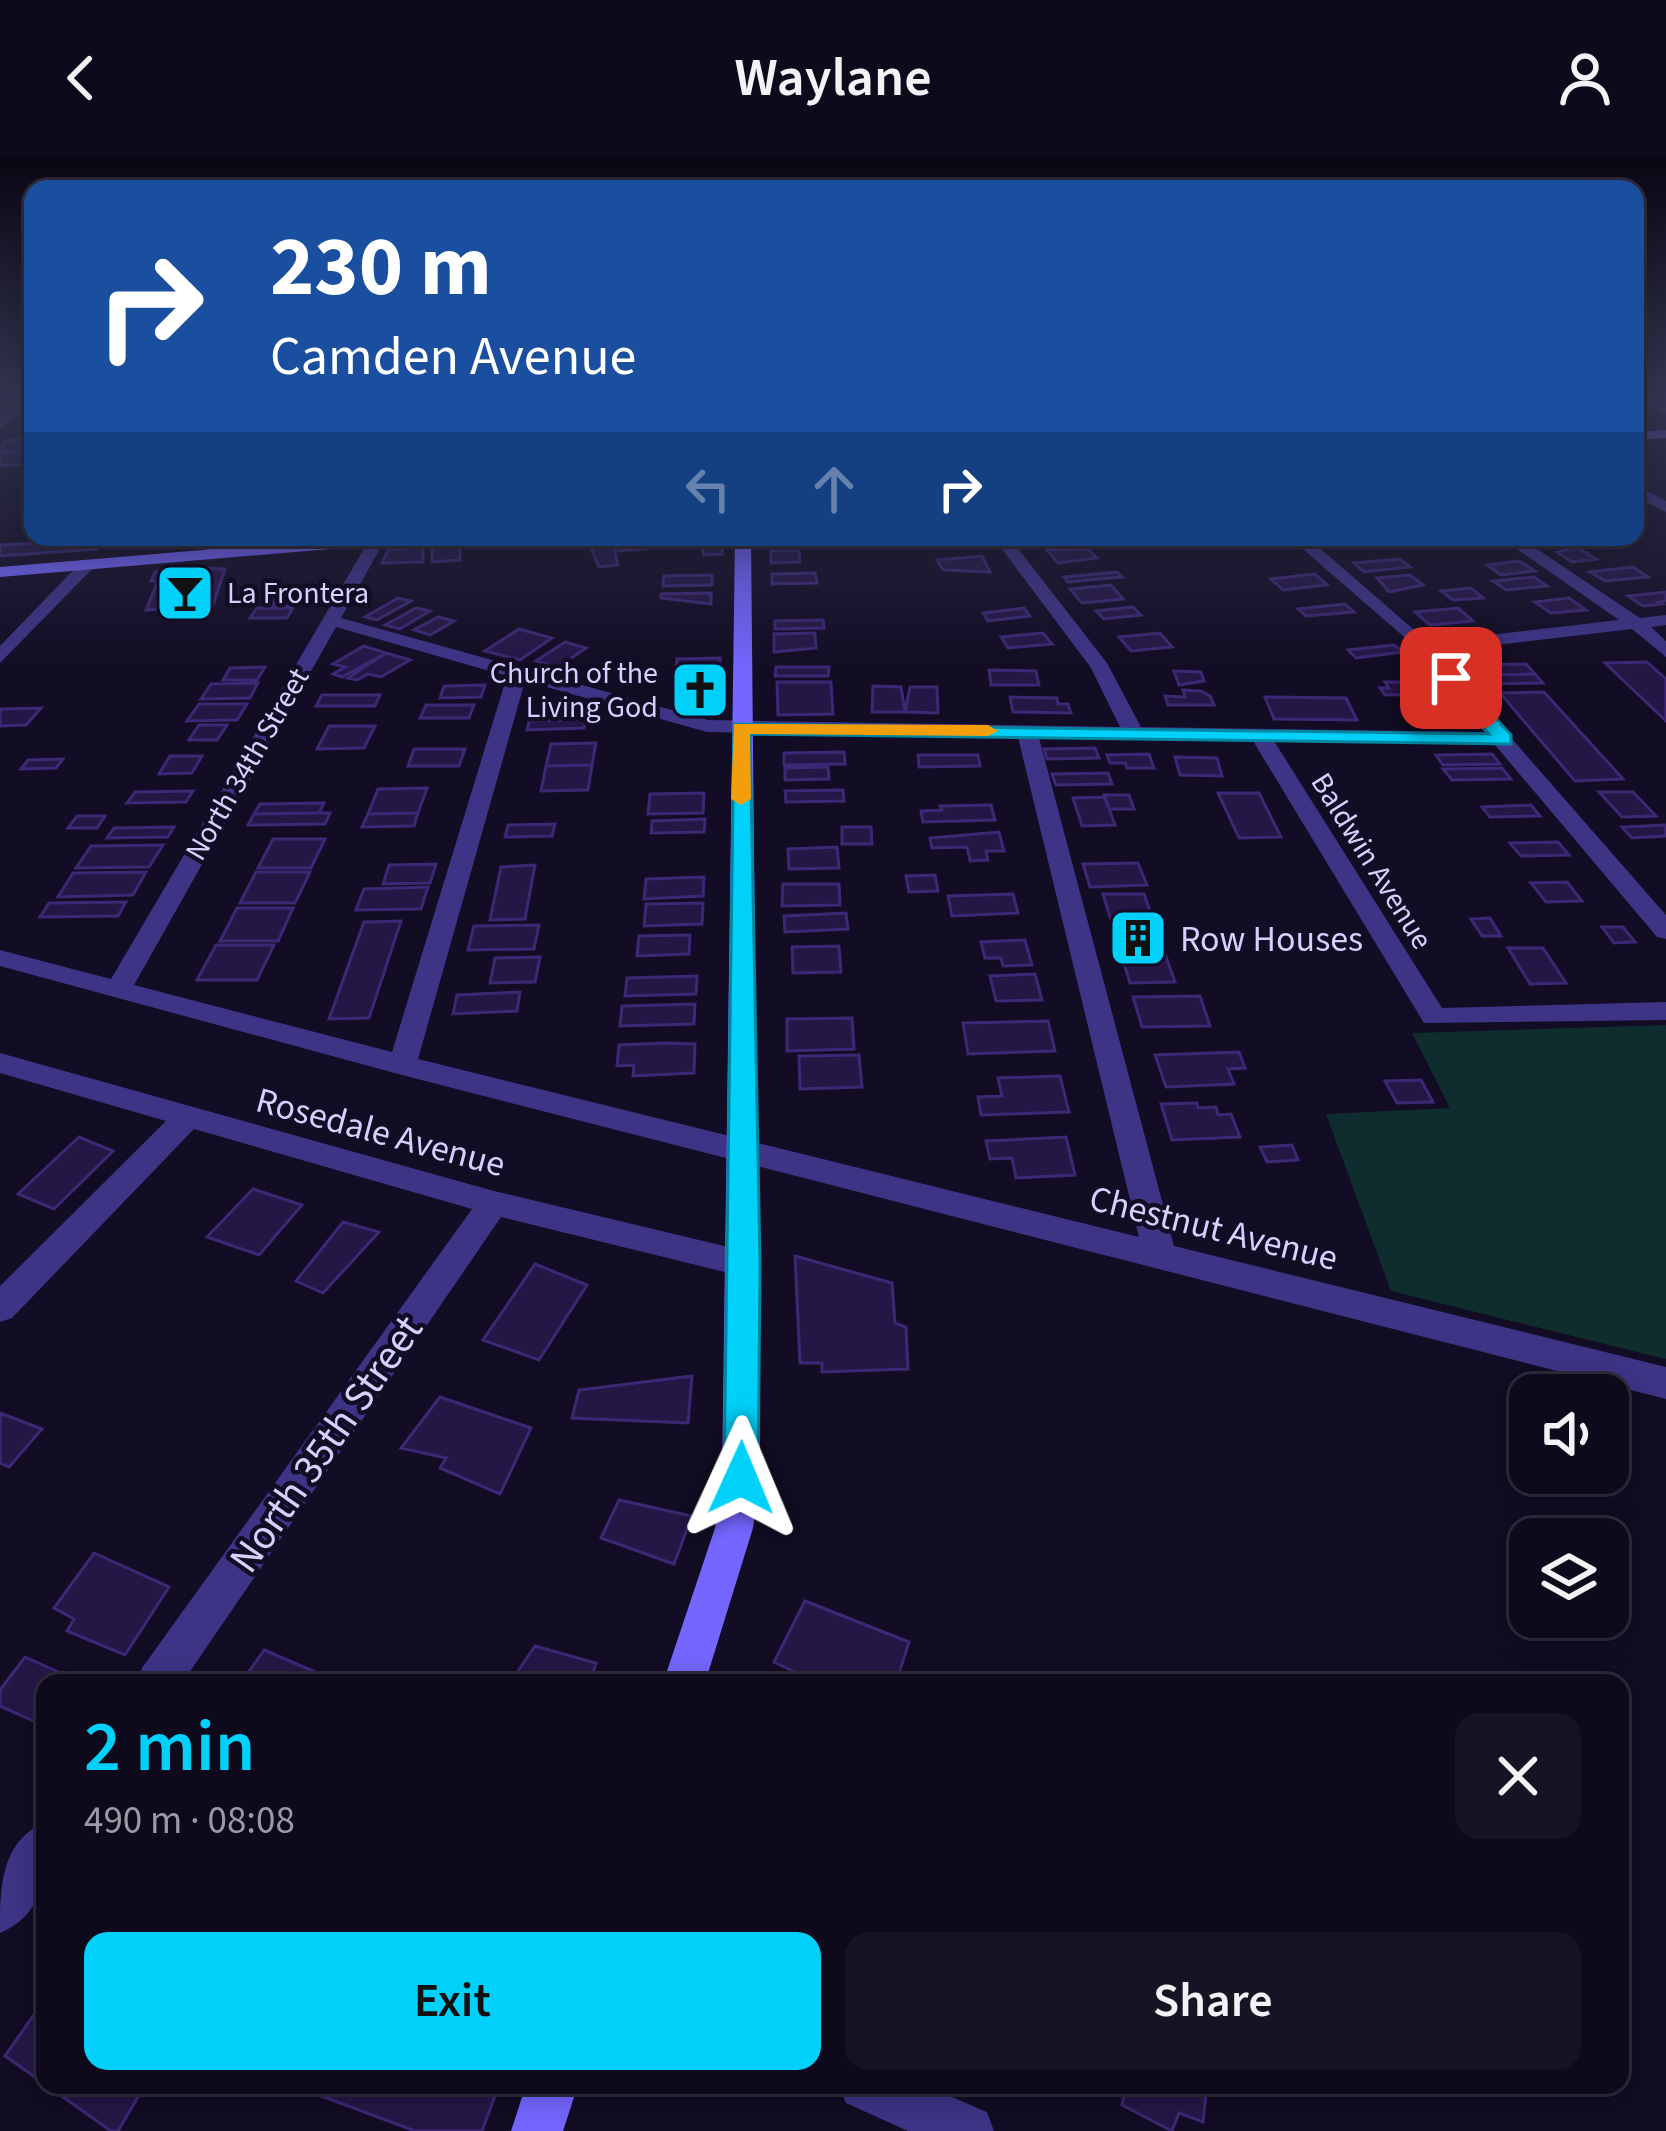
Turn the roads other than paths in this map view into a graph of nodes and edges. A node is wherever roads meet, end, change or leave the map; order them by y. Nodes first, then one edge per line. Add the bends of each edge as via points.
1 (206, 546) edge
2 (373, 546) edge
3 (742, 546) edge
4 (1008, 546) edge
5 (1308, 546) edge
6 (1521, 546) edge
7 (89, 564) junction
8 (0, 572) edge
9 (330, 620) junction
10 (1666, 620) edge
11 (1637, 624) junction
12 (1424, 648) junction
13 (1666, 651) edge
14 (0, 657) edge
15 (518, 674) junction
16 (741, 728) junction
17 (1027, 731) junction
18 (1134, 733) junction
19 (1260, 736) junction
20 (1504, 740) junction
21 (1666, 931) edge
22 (0, 958) edge
23 (119, 988) junction
24 (1666, 1011) edge
25 (0, 1063) edge
26 (402, 1065) junction
27 (186, 1118) junction
28 (741, 1150) junction
29 (494, 1203) junction
30 (1159, 1252) junction
31 (745, 1264) junction
32 (0, 1308) edge
33 (1666, 1383) edge
34 (164, 1674) edge
35 (687, 1674) edge
36 (36, 1857) edge
37 (0, 1909) edge
38 (549, 2094) edge
39 (884, 2094) edge
40 (537, 2131) edge
41 (968, 2131) edge

1 - 7 street
2 - 9 street, North 34th Street
3 - 16 street
4 - 18 street via 1116,691
5 - 12 street
6 - 11 street
7 - 8 street
7 - 14 street
9 - 15 street
9 - 23 street, North 34th Street
10 - 11 street
11 - 12 street
11 - 13 street
12 - 20 street
15 - 16 street via 707,727
15 - 26 street
16 - 17 street
16 - 28 street
17 - 18 street
17 - 30 street
18 - 19 street
19 - 20 street
19 - 24 street, Baldwin Avenue via 1434,1017
20 - 21 street
22 - 23 street, Rosedale Avenue
23 - 26 street, Rosedale Avenue
25 - 27 street, Rosedale Avenue
26 - 28 street, Rosedale Avenue
27 - 29 street, Rosedale Avenue
27 - 32 street
28 - 30 street, Chestnut Avenue
28 - 31 street
29 - 31 street, Rosedale Avenue
29 - 34 street, North 35th Street
30 - 33 street, Chestnut Avenue
31 - 35 street via 734,1528
36 - 37 street
38 - 40 street
39 - 41 street

